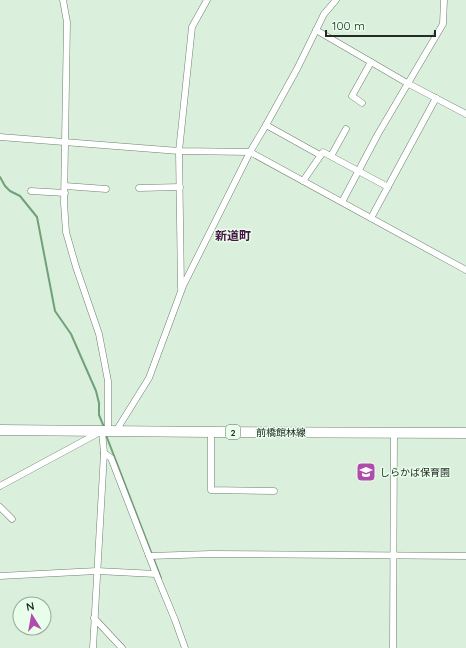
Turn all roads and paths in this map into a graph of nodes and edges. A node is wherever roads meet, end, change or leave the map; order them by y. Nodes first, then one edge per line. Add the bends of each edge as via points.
1 (63, 0) edge
2 (207, 0) edge
3 (336, 0) edge
4 (444, 0) edge
5 (316, 30) junction
6 (371, 62) junction
7 (407, 83) junction
8 (436, 98) junction
9 (362, 103) dead end
10 (466, 114) edge
11 (266, 125) junction
12 (346, 129) dead end
13 (0, 137) edge
14 (66, 141) junction
15 (179, 151) junction
16 (250, 152) junction
17 (320, 155) junction
18 (331, 156) junction
19 (358, 170) junction
20 (303, 181) junction
21 (180, 187) junction
22 (388, 187) junction
23 (139, 188) dead end
24 (65, 189) junction
25 (106, 189) dead end
26 (30, 191) dead end
27 (342, 202) junction
28 (372, 218) junction
29 (466, 270) edge
30 (182, 290) junction
31 (0, 430) edge
32 (109, 431) junction
33 (211, 432) junction
34 (394, 432) junction
35 (466, 432) edge
36 (104, 453) junction
37 (0, 486) edge
38 (274, 491) dead end
39 (0, 507) edge
40 (12, 519) dead end
41 (149, 556) junction
42 (394, 556) junction
43 (466, 556) edge
44 (97, 571) junction
45 (156, 574) junction
46 (0, 576) edge
47 (94, 618) junction
48 (93, 648) edge
49 (122, 648) edge
50 (185, 648) edge
51 (393, 648) edge

1 - 14 street via 67,22
2 - 15 street via 192,27
3 - 5 street via 324,14
4 - 7 street via 443,24
5 - 6 street
5 - 11 street
6 - 7 street
6 - 9 street via 352,96
7 - 8 street
7 - 19 street
8 - 10 street
8 - 22 street
11 - 16 street
11 - 17 street
12 - 18 street
13 - 14 street
14 - 15 street
14 - 24 street
15 - 16 street
15 - 21 street
16 - 20 street
16 - 30 street
17 - 18 street via 323,152
17 - 20 street
18 - 19 street
19 - 22 street
19 - 27 street
20 - 27 street
21 - 23 street
21 - 30 street
22 - 28 street
24 - 25 street
24 - 26 street
24 - 32 street via 66,232 99,334 108,381
27 - 28 street
28 - 29 street
30 - 32 street via 149,378
31 - 32 main road, 前橋館林線 / 2
32 - 33 main road, 前橋館林線 / 2
32 - 36 street
32 - 37 street
33 - 34 main road, 前橋館林線 / 2
33 - 38 street via 211,490
34 - 35 main road, 前橋館林線 / 2
34 - 42 street
36 - 41 street via 111,458
36 - 44 street
39 - 40 street
41 - 42 street
41 - 45 street
42 - 43 street
42 - 51 street
44 - 45 street
44 - 46 street
44 - 47 street
45 - 50 street
47 - 48 street
47 - 49 street

